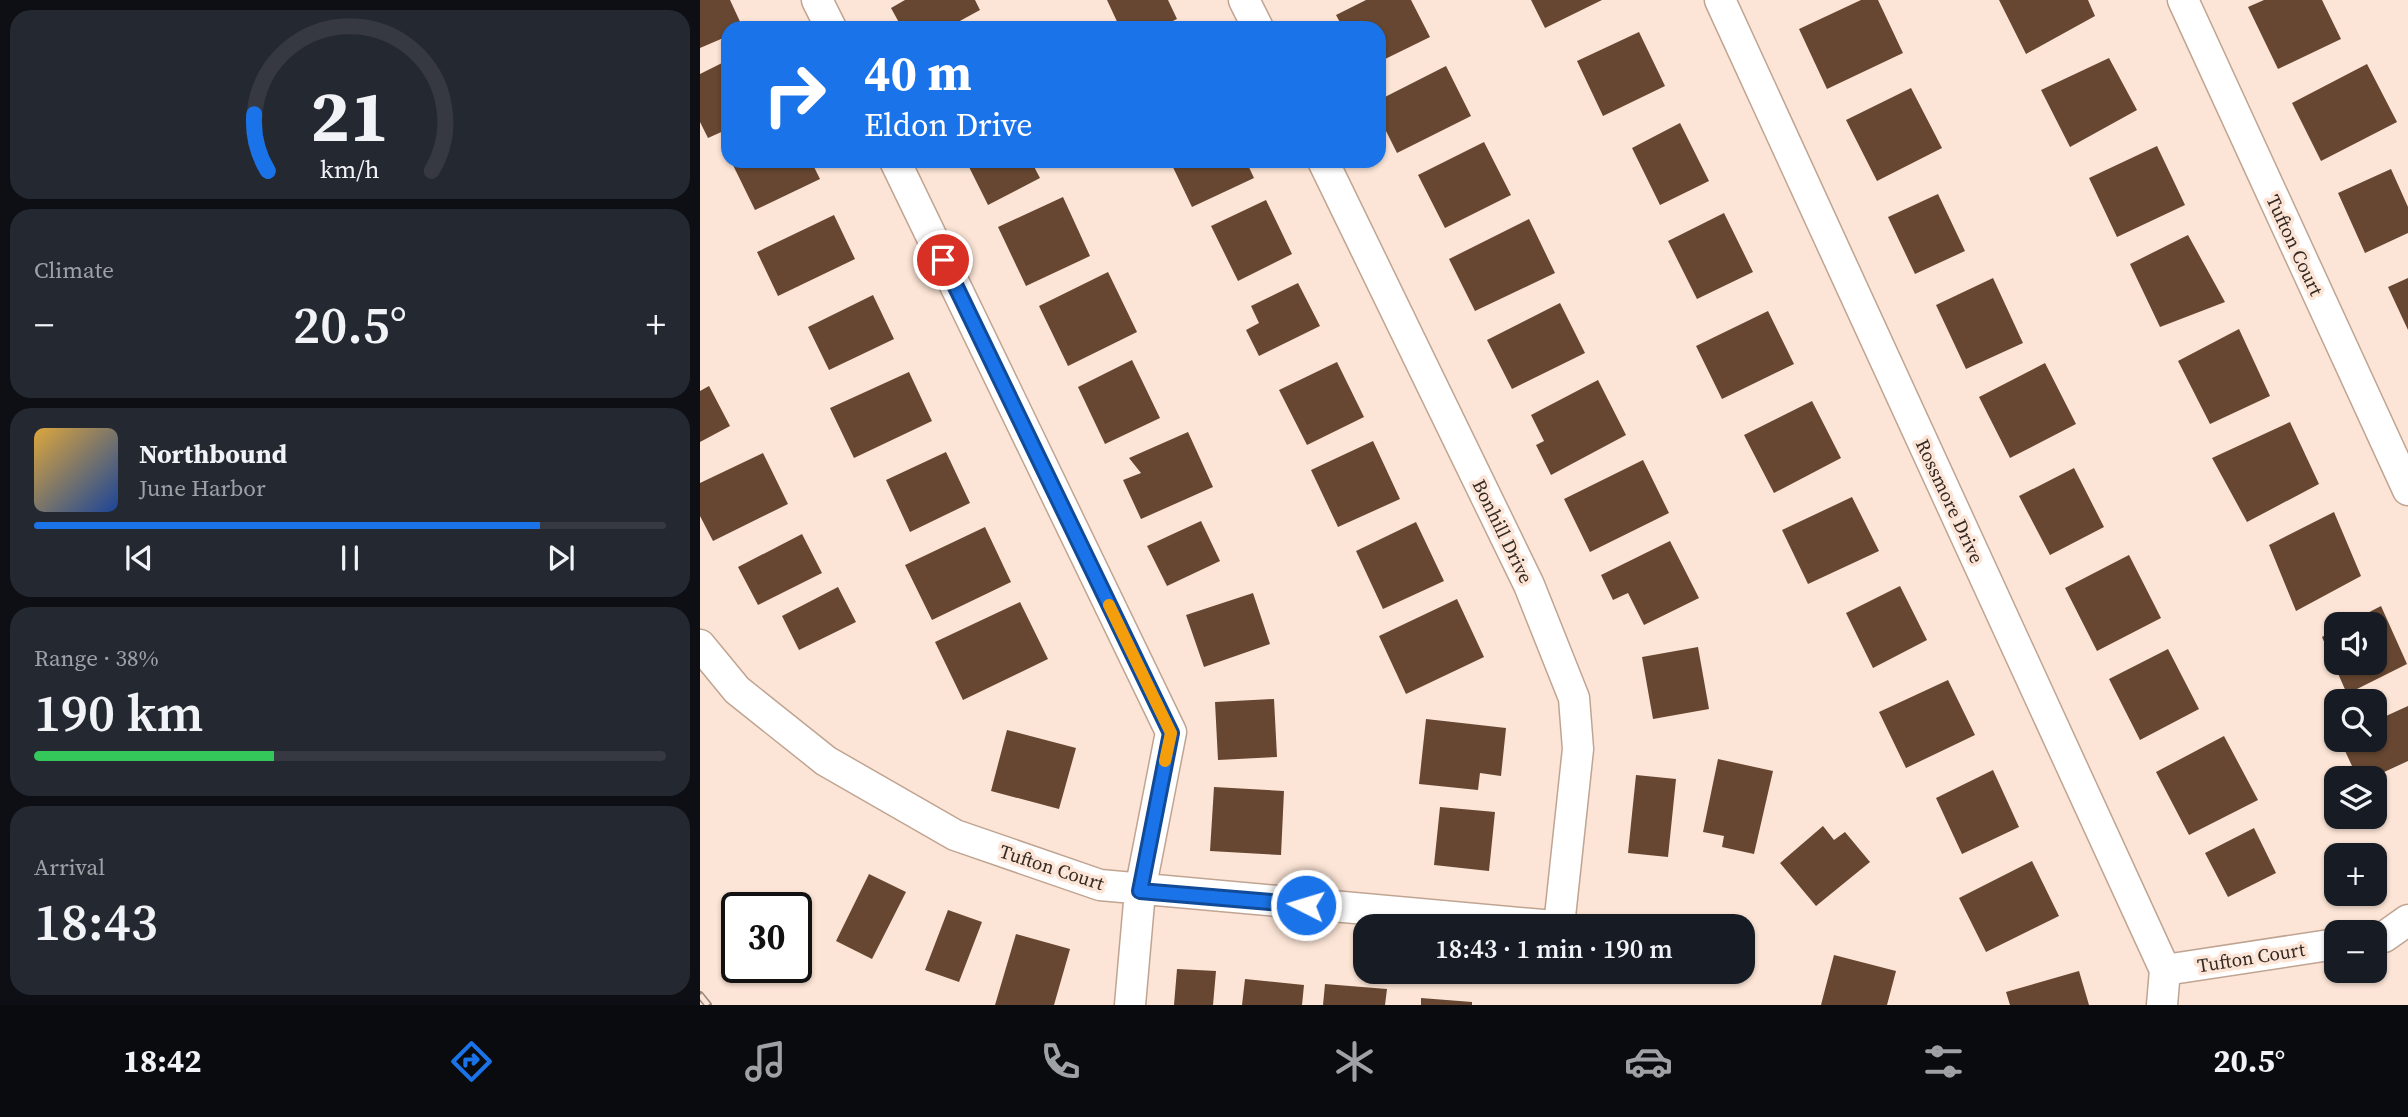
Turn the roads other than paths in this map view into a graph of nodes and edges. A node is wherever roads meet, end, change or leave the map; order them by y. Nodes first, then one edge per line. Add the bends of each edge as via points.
1 (817, 0) edge
2 (1244, 0) edge
3 (1720, 0) edge
4 (2183, 0) edge
5 (828, 21) edge
6 (1254, 21) edge
7 (898, 168) edge
8 (1326, 168) edge
9 (2408, 490) edge
10 (700, 645) edge
11 (1140, 891) junction
12 (1414, 914) edge
13 (1558, 914) edge
14 (2408, 920) edge
15 (2387, 935) edge
16 (2324, 946) edge
17 (2165, 970) junction
18 (1130, 1005) edge
19 (2162, 1005) edge

1 - 5 street
2 - 6 street
3 - 17 street, Rossmore Drive
4 - 9 street, Tufton Court
7 - 11 street via 1171,733
8 - 13 street, Bonhill Drive via 1529,585 1574,698 1578,749
10 - 11 street, Tufton Court via 737,690 826,761 955,835 1100,885
11 - 12 street, Tufton Court
11 - 18 street
14 - 15 street
16 - 17 street, Tufton Court
17 - 19 street, Rossmore Drive

